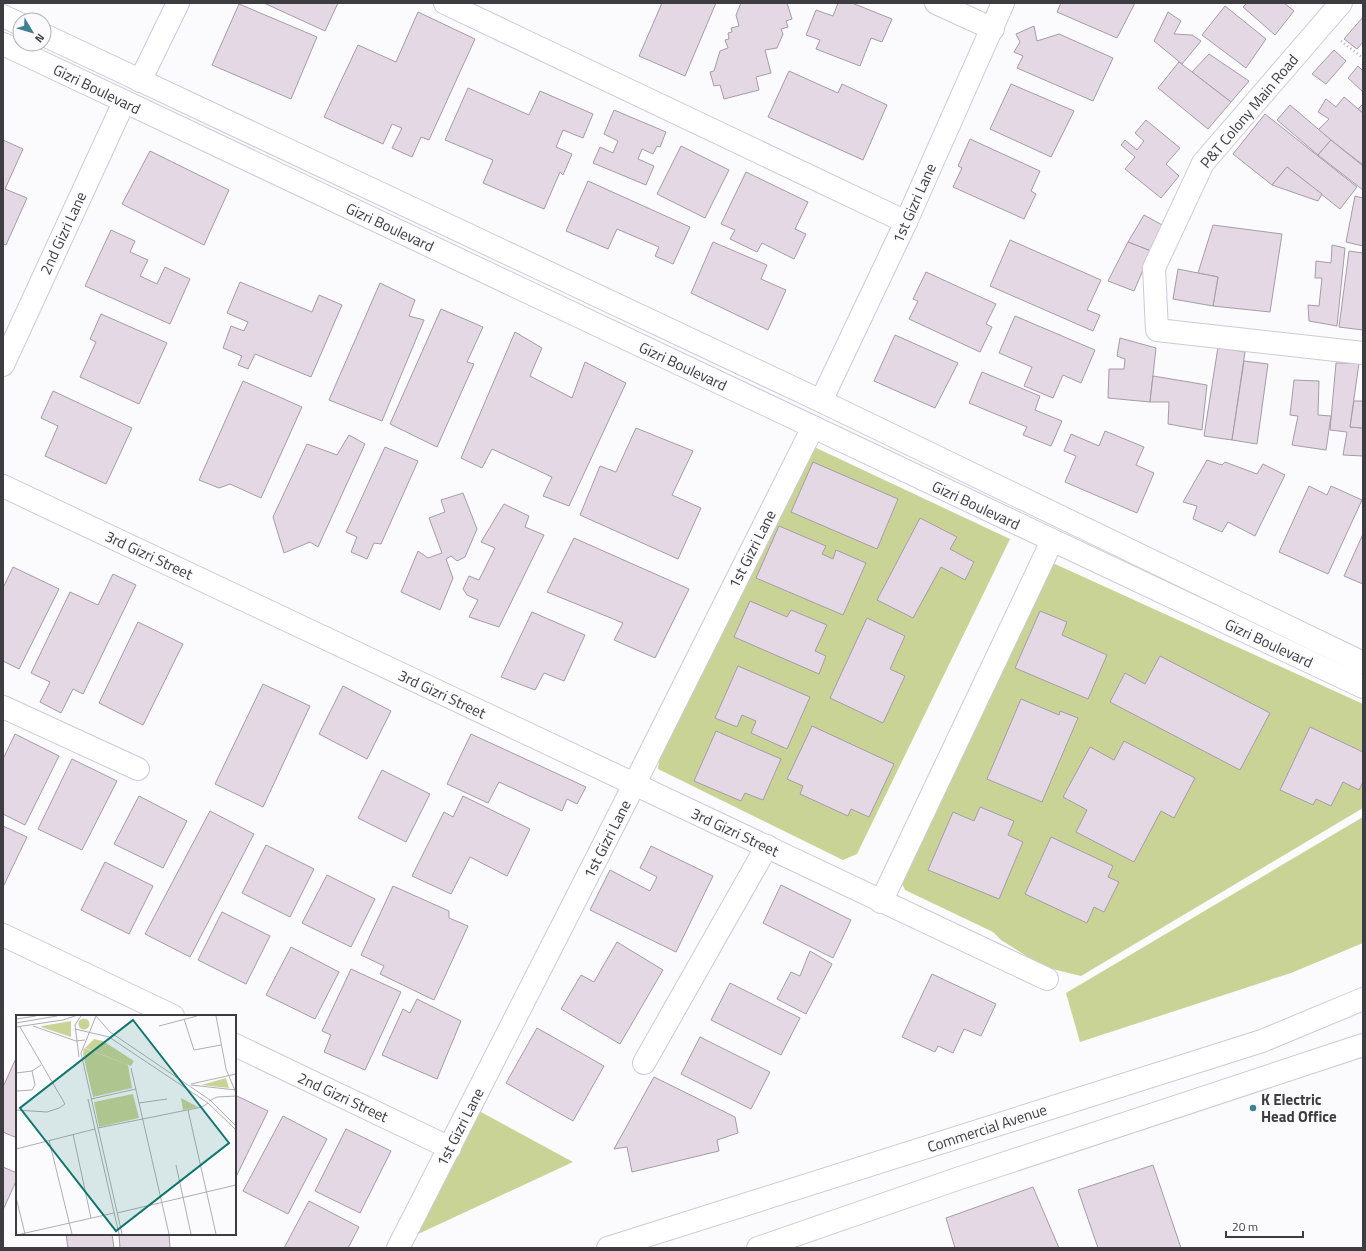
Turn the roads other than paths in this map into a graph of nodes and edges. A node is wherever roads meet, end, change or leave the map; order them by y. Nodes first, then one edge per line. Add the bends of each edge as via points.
1 (178, 3) edge
2 (445, 3) edge
3 (936, 3) edge
4 (1003, 3) edge
5 (1341, 3) edge
6 (992, 29) junction
7 (52, 39) edge
8 (3, 44) edge
9 (140, 81) junction
10 (124, 102) junction
11 (906, 222) junction
12 (1363, 353) edge
13 (3, 365) edge
14 (821, 401) junction
15 (813, 427) junction
16 (3, 486) edge
17 (1052, 541) junction
18 (1363, 663) edge
19 (1363, 687) edge
20 (3, 707) edge
21 (138, 769) dead end
22 (634, 785) junction
23 (767, 846) junction
24 (881, 902) junction
25 (3, 935) edge
26 (1047, 979) dead end
27 (1363, 999) edge
28 (171, 1015) edge
29 (1363, 1044) edge
30 (236, 1046) edge
31 (644, 1063) dead end
32 (450, 1148) junction
33 (618, 1246) edge
34 (398, 1248) edge
35 (758, 1248) edge

1 - 9 street
2 - 11 street
3 - 6 street
4 - 6 street, 1st Gizri Lane
5 - 12 street, P&T Colony Main Road via 1203,162 1154,268 1157,330
6 - 11 street, 1st Gizri Lane
7 - 9 street, Gizri Boulevard
8 - 10 street, Gizri Boulevard
9 - 14 street, Gizri Boulevard
10 - 13 street, 2nd Gizri Lane
10 - 15 street, Gizri Boulevard
11 - 14 street, 1st Gizri Lane
14 - 18 street, Gizri Boulevard
15 - 17 street, Gizri Boulevard
15 - 22 street, 1st Gizri Lane
16 - 22 street, 3rd Gizri Street
17 - 19 street, Gizri Boulevard
17 - 24 street
20 - 21 street
22 - 23 street, 3rd Gizri Street
22 - 32 street, 1st Gizri Lane
23 - 24 street, 3rd Gizri Street
23 - 31 street
24 - 26 street, 3rd Gizri Street
25 - 28 street
27 - 33 street, Commercial Avenue via 1262,1041
29 - 35 street
30 - 32 street, 2nd Gizri Street
32 - 34 street, 1st Gizri Lane

